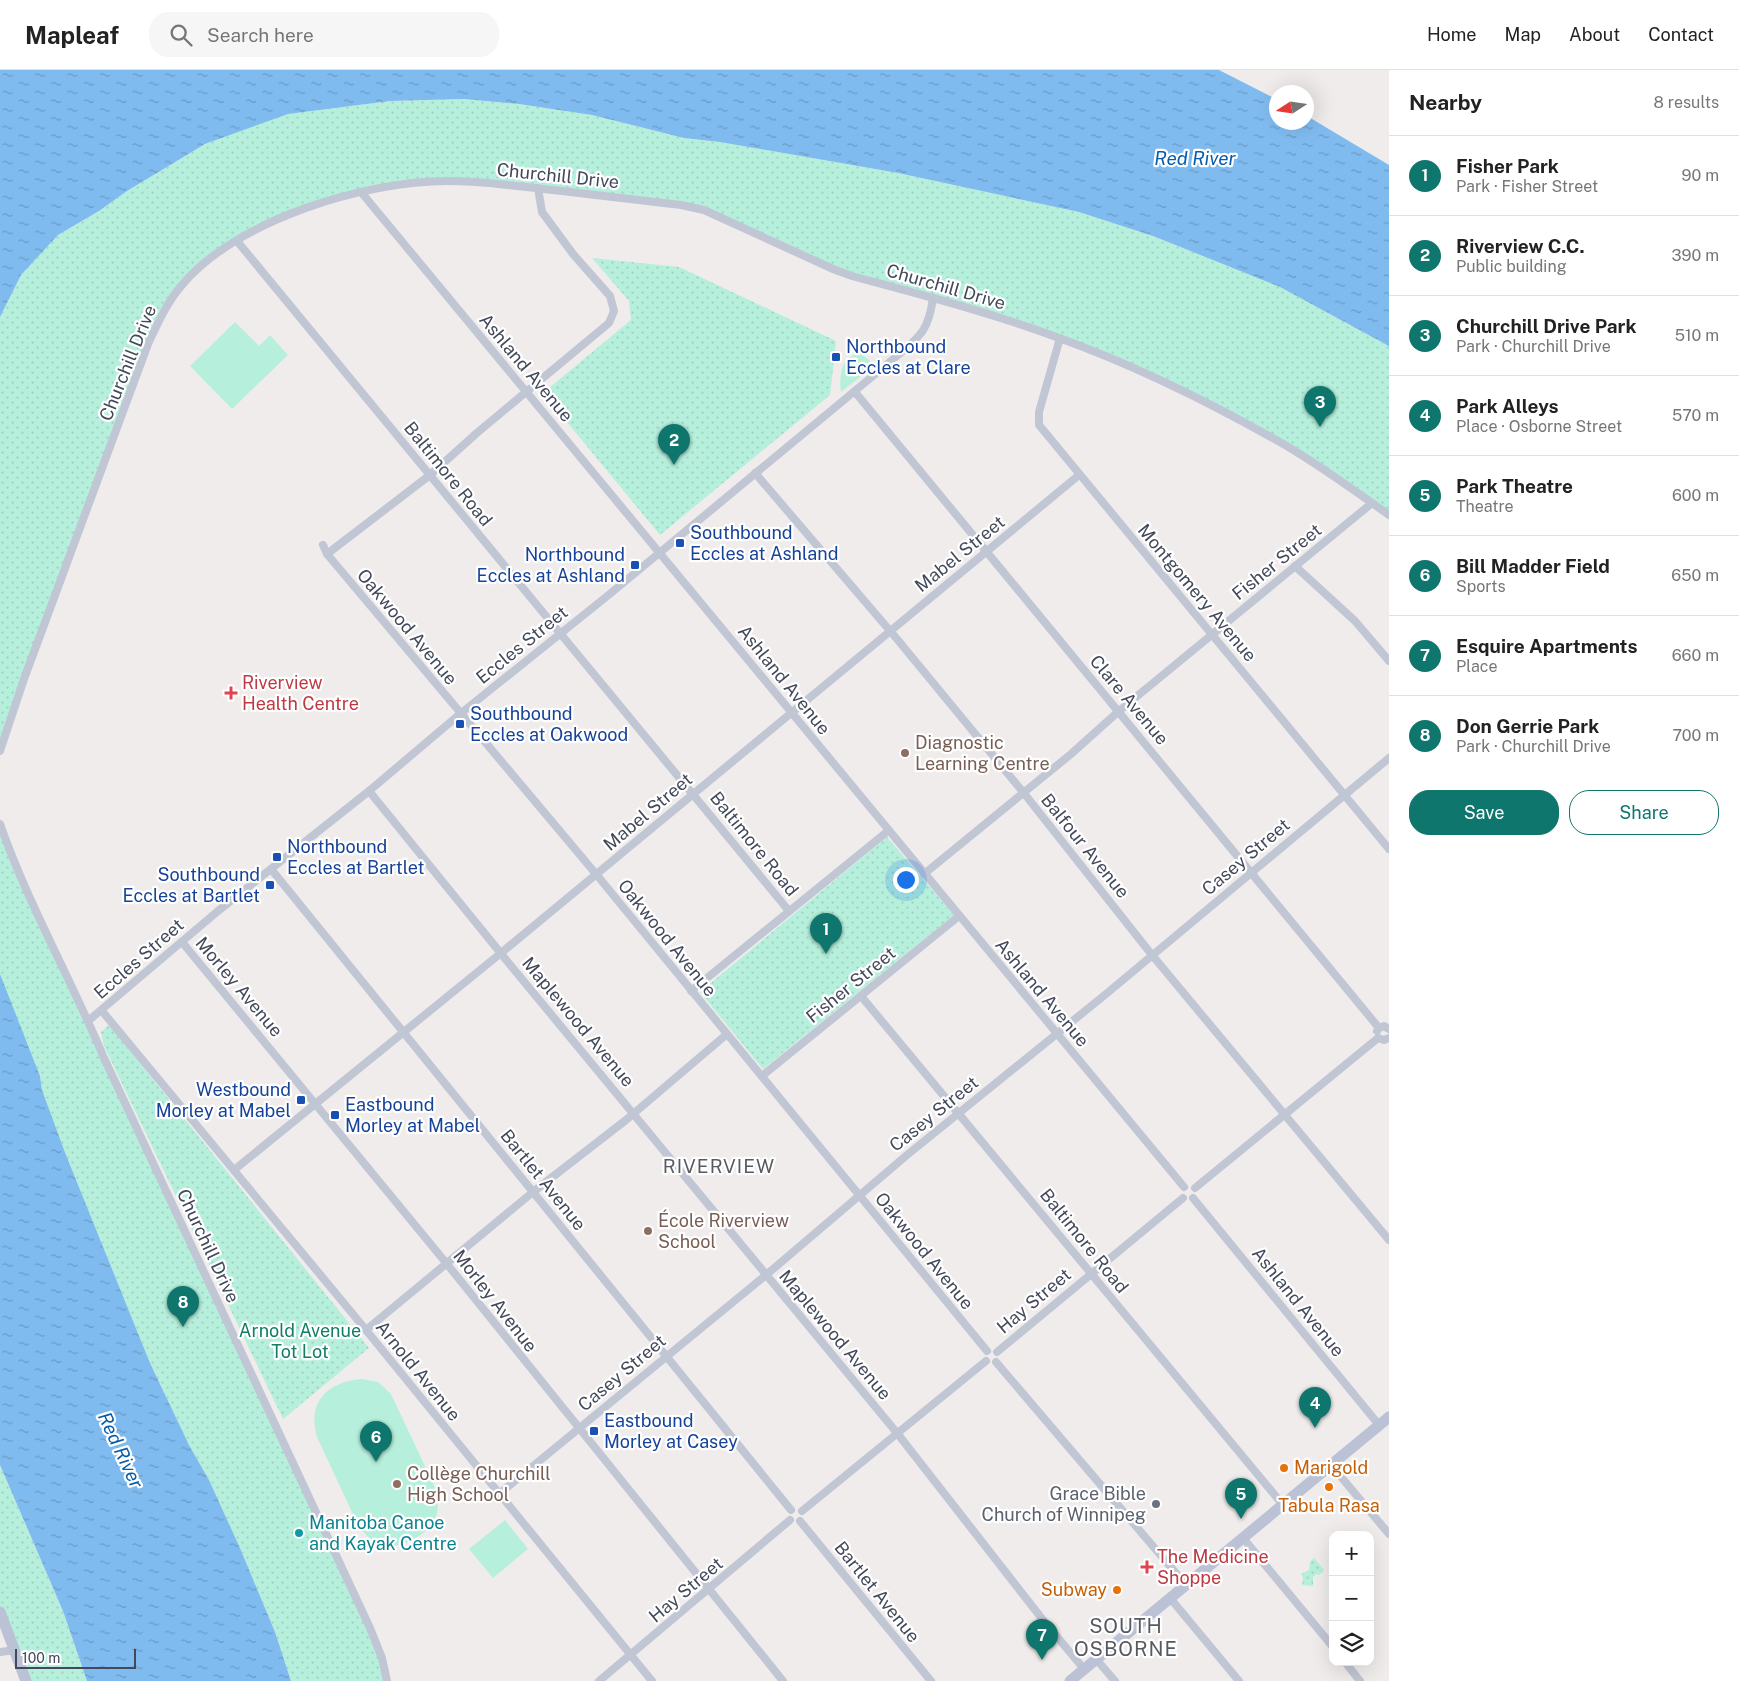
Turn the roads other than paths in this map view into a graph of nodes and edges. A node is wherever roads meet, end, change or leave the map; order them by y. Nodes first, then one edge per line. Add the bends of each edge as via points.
1 (538, 188) junction
2 (361, 192) junction
3 (237, 241) junction
4 (933, 298) junction
5 (1060, 338) junction
6 (527, 392) junction
7 (855, 392) junction
8 (755, 473) junction
9 (430, 475) junction
10 (1079, 475) junction
11 (1372, 503) junction
12 (1389, 515) edge
13 (322, 545) dead end
14 (659, 552) junction
15 (986, 552) junction
16 (328, 554) junction
17 (1295, 566) junction
18 (890, 631) junction
19 (560, 634) junction
20 (1212, 634) junction
21 (1389, 661) edge
22 (1119, 711) junction
23 (792, 713) junction
24 (460, 714) junction
25 (0, 751) edge
26 (1389, 758) edge
27 (369, 790) junction
28 (1023, 792) junction
29 (693, 794) junction
30 (1344, 795) junction
31 (0, 824) edge
32 (888, 831) junction
33 (1389, 849) edge
34 (271, 869) junction
35 (1252, 872) junction
36 (596, 874) junction
37 (924, 874) junction
38 (789, 911) junction
39 (959, 916) junction
40 (182, 942) junction
41 (501, 953) junction
42 (1152, 955) junction
43 (691, 991) junction
44 (861, 996) junction
45 (102, 1011) junction
46 (88, 1021) junction
47 (1379, 1028) junction
48 (1389, 1029) edge
49 (403, 1031) junction
50 (727, 1034) junction
51 (1057, 1034) junction
52 (1378, 1038) junction
53 (1389, 1039) edge
54 (762, 1076) junction
55 (316, 1103) junction
56 (959, 1113) junction
57 (633, 1114) junction
58 (1284, 1115) junction
59 (234, 1170) junction
60 (1184, 1187) junction
61 (1195, 1188) junction
62 (534, 1192) junction
63 (860, 1196) junction
64 (1184, 1198) junction
65 (1194, 1198) junction
66 (1389, 1240) edge
67 (446, 1264) junction
68 (1090, 1273) junction
69 (766, 1275) junction
70 (366, 1330) junction
71 (987, 1351) junction
72 (997, 1352) junction
73 (667, 1356) junction
74 (986, 1361) junction
75 (996, 1362) junction
76 (1389, 1417) edge
77 (1379, 1426) junction
78 (578, 1429) junction
79 (897, 1434) junction
80 (1331, 1465) junction
81 (498, 1494) junction
82 (1282, 1505) junction
83 (792, 1510) junction
84 (802, 1511) junction
85 (790, 1520) junction
86 (800, 1521) junction
87 (1389, 1534) edge
88 (1243, 1538) junction
89 (1186, 1585) junction
90 (709, 1589) junction
91 (1170, 1598) junction
92 (0, 1612) edge
93 (1329, 1642) edge
94 (15, 1650) junction
95 (0, 1652) edge
96 (631, 1655) junction
97 (1096, 1659) junction
98 (1348, 1666) edge
99 (1084, 1669) junction
100 (26, 1681) edge
101 (387, 1681) edge
102 (599, 1681) edge
103 (652, 1681) edge
104 (783, 1681) edge
105 (931, 1681) edge
106 (1070, 1681) edge
107 (1115, 1681) edge
108 (1239, 1681) edge
109 (1360, 1681) edge

1 - 2 street, Churchill Drive via 448,181 404,184
1 - 4 street, Churchill Drive via 704,210 833,269
1 - 6 street via 542,212 610,296 614,311 609,323
2 - 3 street, Churchill Drive via 303,208
2 - 6 street, Ashland Avenue
3 - 9 street, Baltimore Road
3 - 25 street, Churchill Drive via 212,257 183,284 163,312 24,679
4 - 5 street, Churchill Drive
4 - 7 street, Eccles Street via 931,316 923,333
5 - 10 street, Montgomery Avenue via 1038,417 1039,424
5 - 11 street, Churchill Drive via 1217,408 1286,446
6 - 9 street
6 - 14 street, Ashland Avenue
7 - 8 street, Eccles Street
7 - 15 street, Clare Avenue
8 - 14 street, Eccles Street
8 - 18 street, Balfour Avenue
9 - 16 street
9 - 19 street, Baltimore Road
10 - 15 street, Mabel Street
10 - 20 street, Montgomery Avenue
11 - 12 street, Churchill Drive
11 - 17 street, Fisher Street
13 - 16 street, Oakwood Avenue
14 - 19 street, Eccles Street
14 - 23 street, Ashland Avenue
15 - 18 street, Mabel Street
15 - 22 street, Clare Avenue
16 - 24 street, Oakwood Avenue
17 - 20 street, Fisher Street
17 - 21 street via 1355,621
18 - 23 street, Mabel Street
18 - 28 street, Balfour Avenue
19 - 24 street, Eccles Street
19 - 29 street, Baltimore Road
20 - 22 street, Fisher Street
20 - 30 street, Montgomery Avenue
22 - 28 street, Fisher Street
22 - 35 street, Clare Avenue
23 - 29 street, Mabel Street
23 - 32 street, Ashland Avenue
24 - 27 street, Eccles Street
24 - 36 street, Oakwood Avenue
26 - 30 street, Casey Street
27 - 34 street, Eccles Street
27 - 41 street, Maplewood Avenue
28 - 37 street, Fisher Street
28 - 42 street, Balfour Avenue
29 - 36 street, Mabel Street
29 - 38 street, Baltimore Road
30 - 33 street, Montgomery Avenue
30 - 35 street, Casey Street
31 - 46 street, Churchill Drive via 11,856
32 - 37 street, Ashland Avenue
32 - 38 street
34 - 40 street, Eccles Street
34 - 49 street, Bartlet Avenue
35 - 42 street, Casey Street
35 - 47 street, Clare Avenue
36 - 41 street, Mabel Street
36 - 43 street, Oakwood Avenue
37 - 39 street, Ashland Avenue
38 - 43 street
39 - 44 street, Fisher Street
39 - 51 street, Ashland Avenue
40 - 45 street, Eccles Street
40 - 55 street, Morley Avenue
41 - 49 street, Mabel Street
41 - 57 street, Maplewood Avenue
42 - 51 street, Casey Street
42 - 58 street, Balfour Avenue
43 - 50 street, Oakwood Avenue
44 - 54 street, Fisher Street
44 - 56 street, Baltimore Road
45 - 46 street, Eccles Street
45 - 59 street, Arnold Avenue
46 - 101 street, Churchill Drive via 370,1628
47 - 48 street
47 - 52 street via 1376,1032
49 - 55 street, Mabel Street
49 - 62 street, Bartlet Avenue
50 - 54 street, Oakwood Avenue
50 - 57 street
51 - 56 street, Casey Street
51 - 60 street, Ashland Avenue
52 - 53 street
52 - 58 street
54 - 63 street, Oakwood Avenue
55 - 59 street, Mabel Street
55 - 67 street, Morley Avenue
56 - 63 street, Casey Street
56 - 68 street, Baltimore Road
57 - 62 street
57 - 69 street, Maplewood Avenue
58 - 61 street
58 - 66 street, Balfour Avenue
59 - 70 street, Arnold Avenue
60 - 61 street
60 - 64 street
61 - 65 street
62 - 67 street
62 - 73 street, Bartlet Avenue
63 - 69 street, Casey Street
63 - 71 street, Oakwood Avenue
64 - 65 street
64 - 68 street, Hay Street
65 - 77 street, Ashland Avenue
67 - 70 street
67 - 78 street, Morley Avenue
68 - 72 street, Hay Street
68 - 82 street, Baltimore Road
69 - 73 street, Casey Street
69 - 79 street, Maplewood Avenue
70 - 81 street, Arnold Avenue
71 - 72 street
71 - 74 street
72 - 75 street
73 - 78 street, Casey Street
73 - 83 street, Bartlet Avenue
74 - 75 street
74 - 79 street
75 - 89 street
76 - 77 main road
77 - 80 main road
78 - 81 street, Casey Street
78 - 90 street, Morley Avenue
79 - 84 street
79 - 99 street, Maplewood Avenue
80 - 82 main road
80 - 87 street
81 - 96 street, Arnold Avenue
82 - 88 main road
83 - 84 street
83 - 85 street
84 - 86 street
85 - 86 street
85 - 90 street, Hay Street
86 - 105 street, Bartlet Avenue
88 - 89 main road
88 - 93 street
89 - 91 main road
90 - 96 street, Hay Street
90 - 104 street, Morley Avenue
91 - 97 main road
91 - 108 street
92 - 94 main road
94 - 95 street
94 - 100 main road
96 - 102 street, Hay Street
96 - 103 street, Arnold Avenue
97 - 99 main road
97 - 107 street
98 - 109 street
99 - 106 main road

